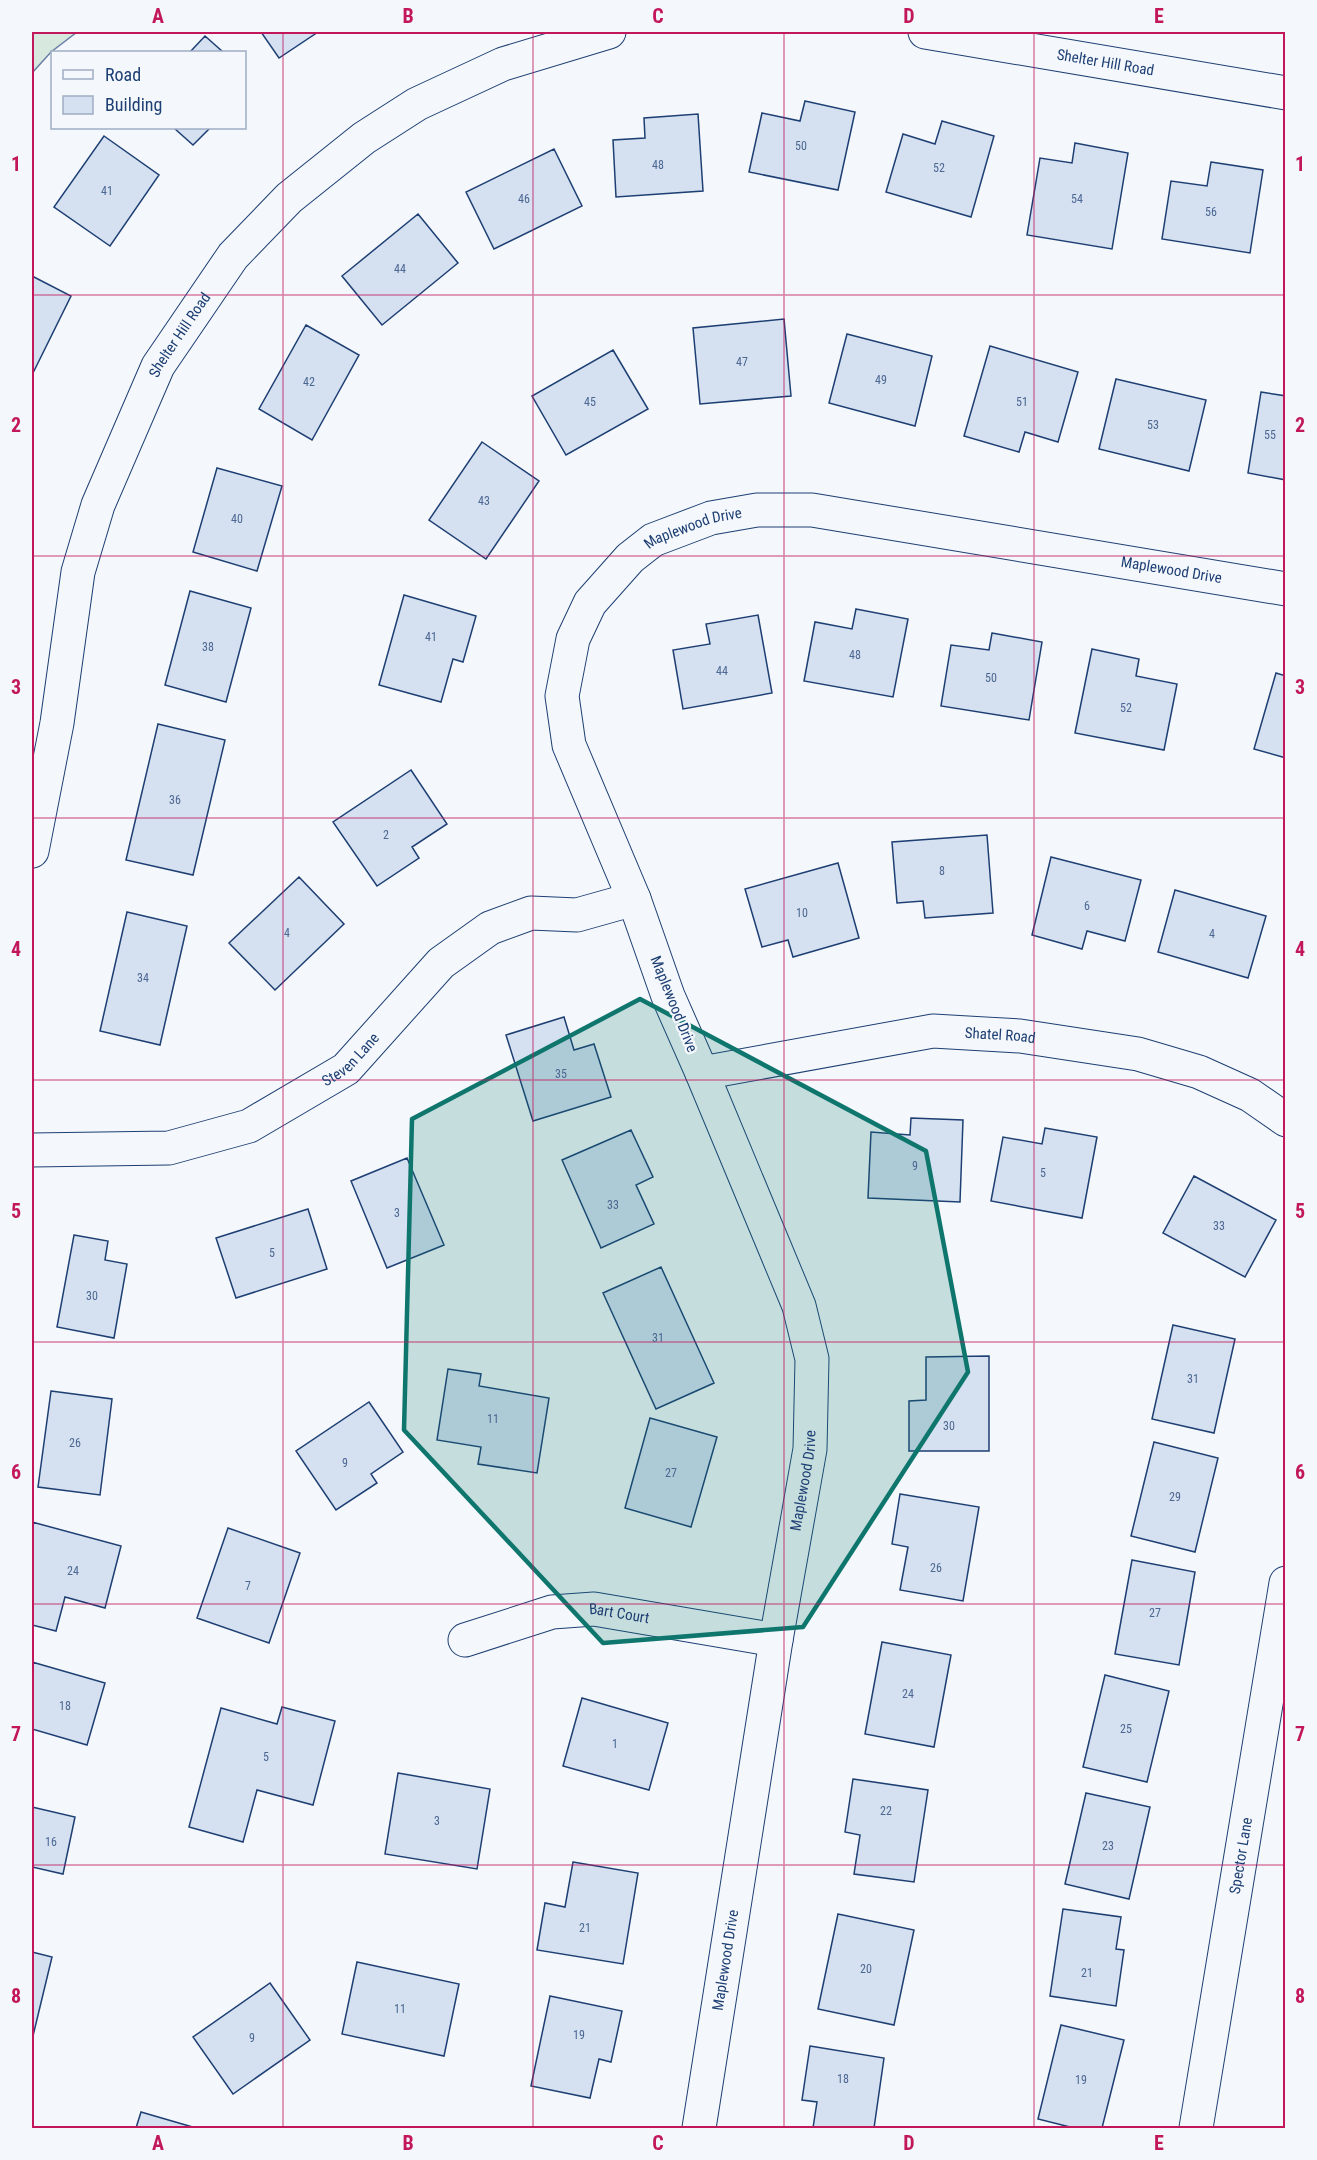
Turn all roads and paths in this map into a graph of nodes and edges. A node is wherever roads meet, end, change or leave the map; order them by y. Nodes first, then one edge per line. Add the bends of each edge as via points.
1 (609, 32) edge
2 (925, 32) edge
3 (1286, 93) edge
4 (1286, 589) edge
5 (32, 851) edge
6 (634, 899) junction
7 (702, 1073) junction
8 (1286, 1120) edge
9 (32, 1150) edge
10 (1286, 1583) edge
11 (465, 1640) dead end
12 (776, 1640) junction
13 (699, 2128) edge
14 (1196, 2128) edge

1 - 5 street, Shelter Hill Road via 503,64 417,104 364,138 289,198 233,256 158,366 98,505 78,572 57,723
2 - 3 street, Shelter Hill Road
4 - 6 street, Maplewood Drive via 813,510 757,510 711,518 653,540 630,558 590,603 573,639 562,696 569,745
6 - 7 street, Maplewood Drive via 668,996
6 - 9 street, Steven Lane via 577,915 531,913 490,928 441,963 346,1069 249,1126 169,1148
7 - 8 street, Shatel Road via 933,1031 1020,1036 1138,1054 1199,1072 1250,1095
7 - 12 street, Maplewood Drive via 799,1306 812,1359 810,1449
10 - 14 street, Spector Lane
11 - 12 street, Bart Court via 552,1612 594,1608
12 - 13 street, Maplewood Drive

